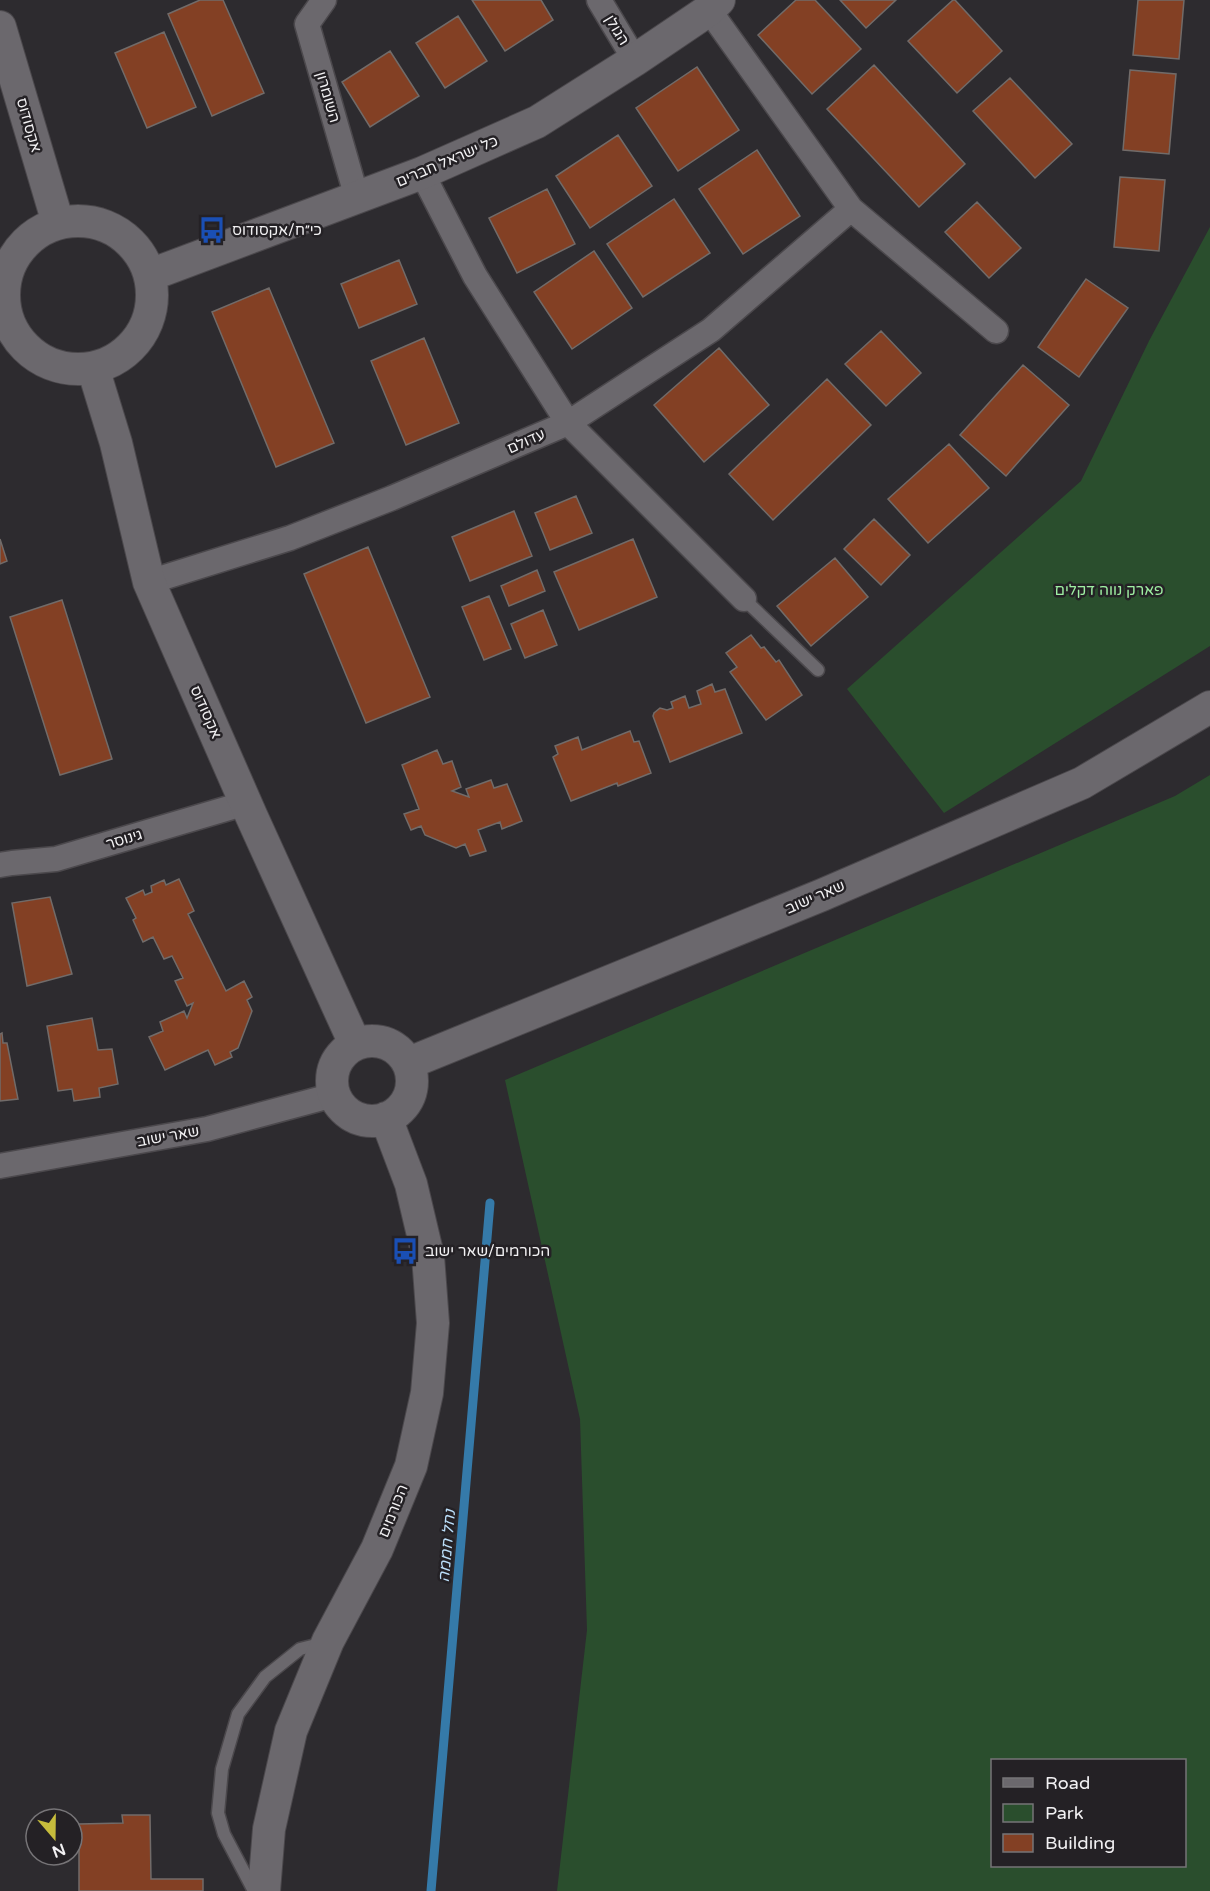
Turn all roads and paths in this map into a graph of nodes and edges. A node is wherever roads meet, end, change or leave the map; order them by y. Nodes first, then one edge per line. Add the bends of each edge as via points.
1 (324, 0) edge
2 (599, 0) edge
3 (714, 5) edge
4 (0, 27) edge
5 (635, 60) junction
6 (422, 173) junction
7 (357, 198) junction
8 (852, 209) junction
9 (57, 223) junction
10 (150, 275) junction
11 (4, 323) edge
12 (996, 331) dead end
13 (93, 368) junction
14 (568, 423) junction
15 (149, 582) junction
16 (744, 599) joint
17 (818, 670) dead end
18 (1210, 707) edge
19 (246, 803) junction
20 (0, 865) edge
21 (355, 1044) junction
22 (408, 1063) junction
23 (334, 1095) junction
24 (386, 1118) junction
25 (0, 1166) edge
26 (328, 1641) junction
27 (254, 1891) edge
28 (264, 1891) edge

1 - 7 street, השומרון via 307,24
2 - 5 street, הגולן
3 - 5 street, כל ישראל חברים
3 - 8 street
4 - 9 street, אקסודוס
5 - 6 street, כל ישראל חברים via 537,122
6 - 7 street, כל ישראל חברים
6 - 14 street via 475,276
7 - 10 street, כל ישראל חברים
8 - 12 street
8 - 14 street, עדולם via 711,330
9 - 10 street via 97,222 115,230 143,257
9 - 11 street via 35,233 17,250 6,273
10 - 13 street via 153,300 147,323 135,344 116,359
11 - 13 street via 33,355 52,365
13 - 15 street, אקסודוס via 116,443
14 - 15 street, עדולם via 310,530
14 - 16 street
15 - 19 street, אקסודוס
16 - 17 lane
18 - 22 street, שאר ישוב via 1082,783 822,895
19 - 20 street, גינוסר via 56,859
19 - 21 street, אקסודוס
21 - 22 street via 389,1044
21 - 23 street via 345,1051 333,1071
22 - 24 street via 412,1076 409,1095 397,1112
23 - 24 street via 350,1114 361,1119
23 - 25 street, שאר ישוב via 207,1129
24 - 26 street, הכורמים via 411,1184 428,1256 433,1323 427,1393 411,1466 377,1549
26 - 27 lane via 300,1649 265,1677 238,1714 222,1769 218,1813 224,1834
26 - 28 street, הכורמים via 291,1731 269,1829

